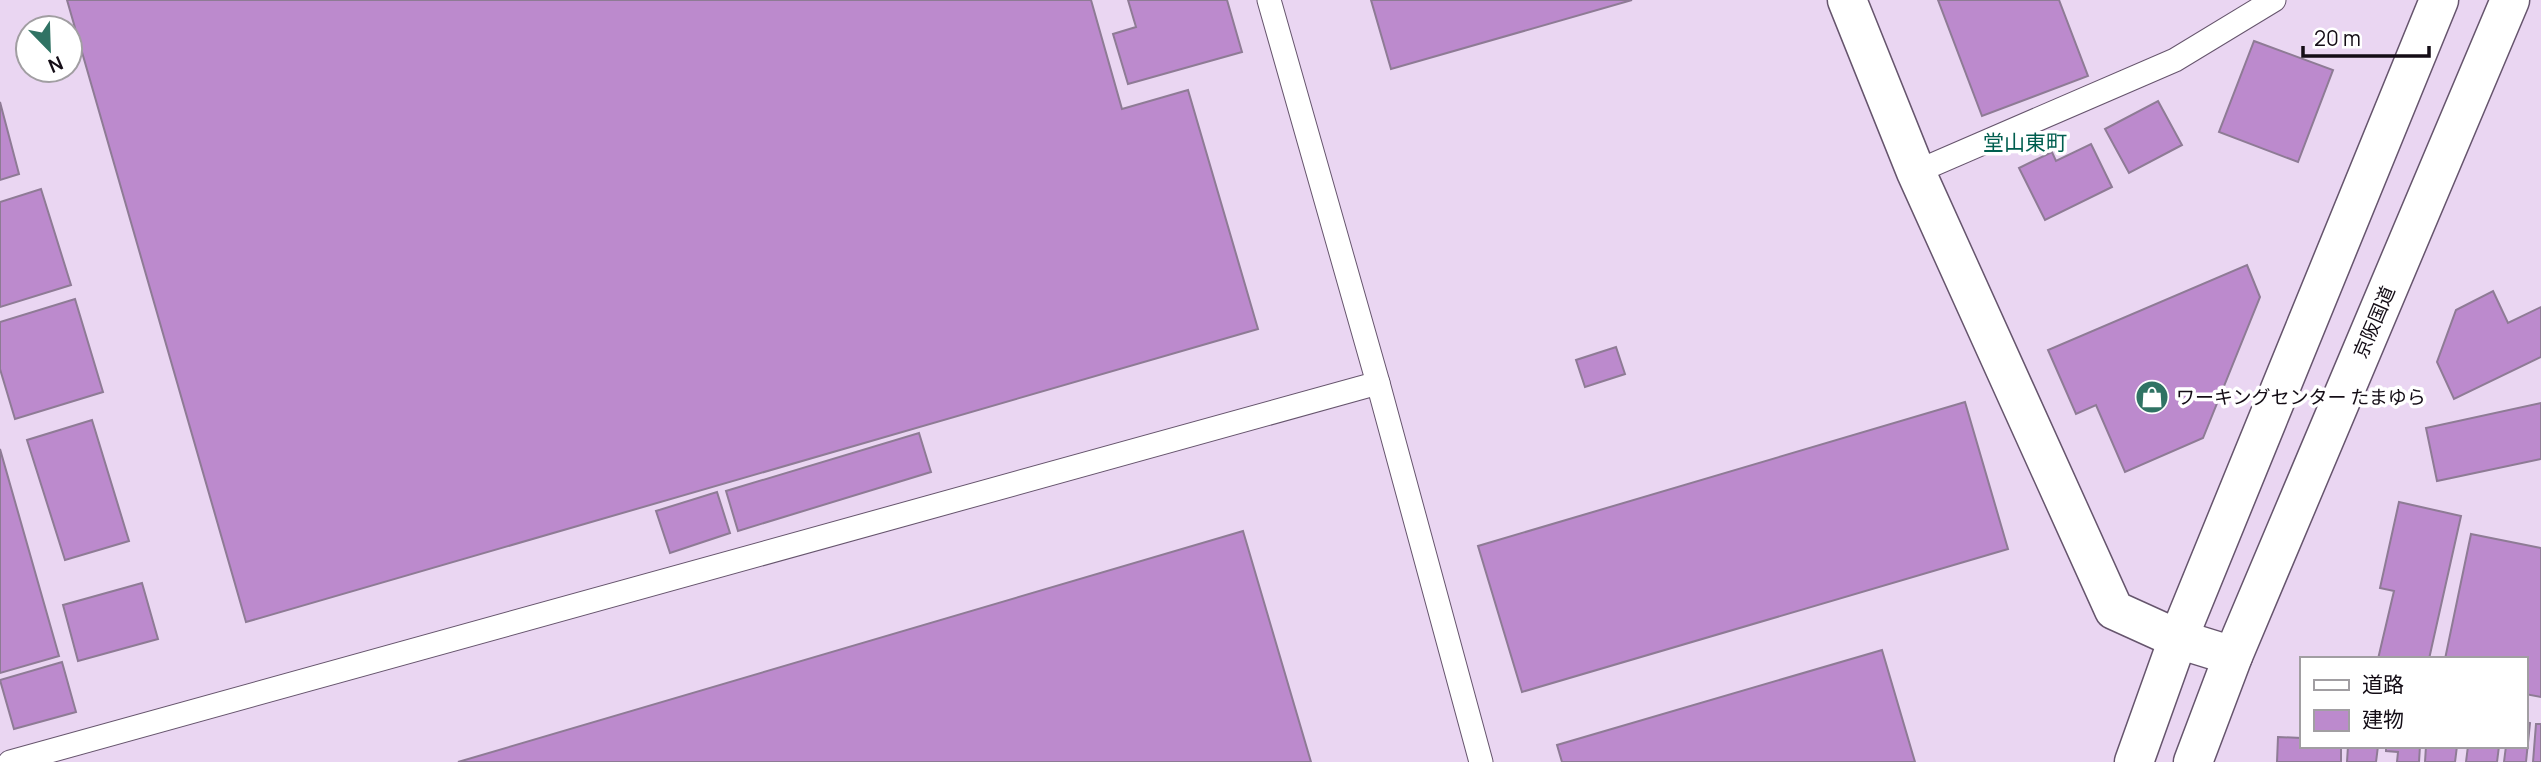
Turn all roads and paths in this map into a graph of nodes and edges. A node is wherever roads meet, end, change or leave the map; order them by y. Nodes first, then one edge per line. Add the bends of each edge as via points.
1 (1269, 0) edge
2 (1847, 0) edge
3 (2274, 0) edge
4 (2439, 0) edge
5 (2510, 0) edge
6 (1916, 172) junction
7 (1378, 383) junction
8 (2178, 639) junction
9 (2233, 656) junction
10 (10, 762) edge
11 (1481, 762) edge
12 (2134, 762) edge
13 (2193, 762) edge

1 - 7 lane
2 - 6 main road
3 - 6 lane via 2175,60
4 - 8 main road
5 - 9 main road, 京阪国道
6 - 8 main road via 2113,610
7 - 10 lane
7 - 11 lane
8 - 9 main road
8 - 12 main road
9 - 13 main road, 京阪国道

